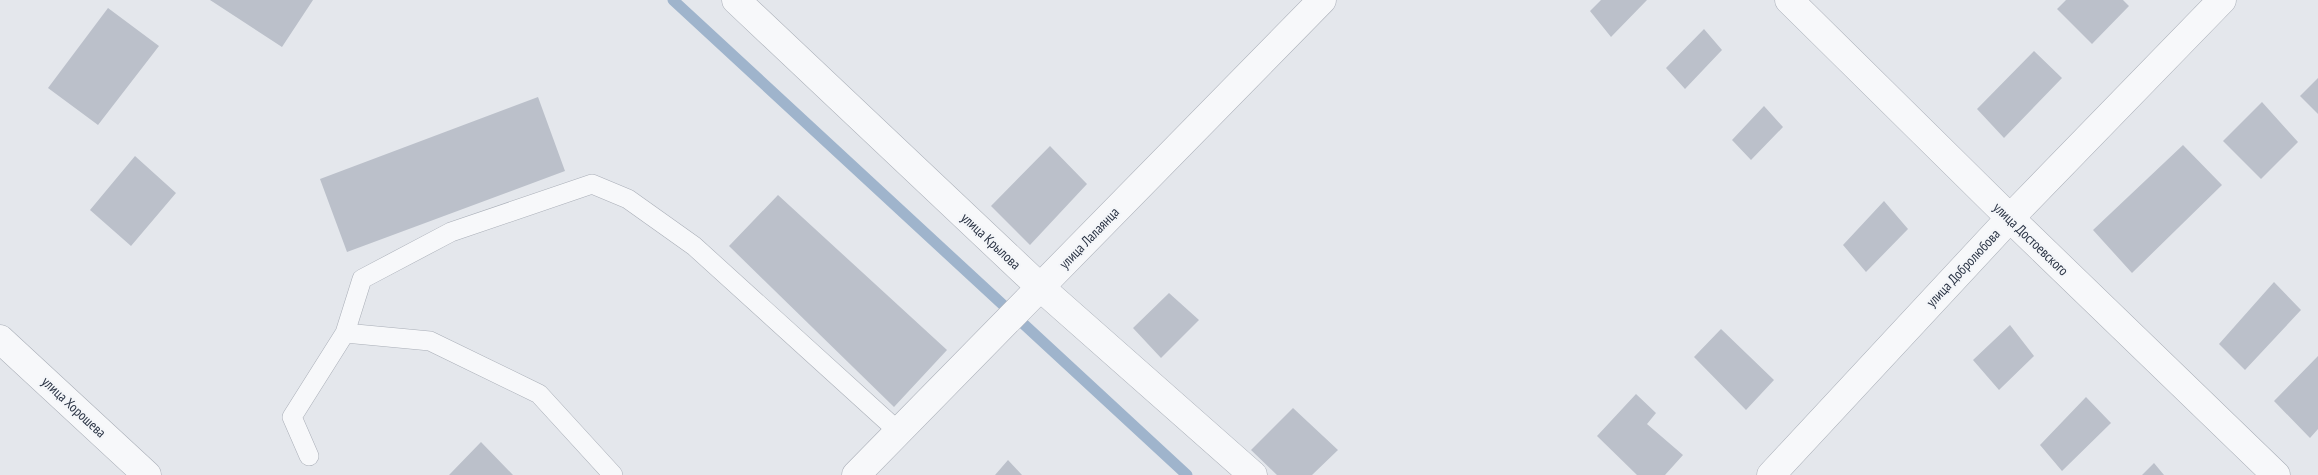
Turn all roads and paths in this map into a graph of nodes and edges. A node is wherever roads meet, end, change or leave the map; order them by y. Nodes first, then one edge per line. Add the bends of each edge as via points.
1 (736, 0) edge
2 (1322, 0) edge
3 (1789, 0) edge
4 (2222, 0) edge
5 (2010, 218) junction
6 (1040, 287) junction
7 (345, 333) junction
8 (0, 339) edge
9 (899, 432) junction
10 (309, 456) dead end
11 (147, 475) edge
12 (613, 475) edge
13 (856, 475) edge
14 (1253, 475) edge
15 (1771, 475) edge
16 (2276, 475) edge

1 - 6 street, улица Крылова
2 - 6 street, улица Лалаянца
3 - 5 street, улица Достоевского
4 - 5 street, улица Добролюбова
5 - 15 street, улица Добролюбова
5 - 16 street, улица Достоевского
6 - 9 street, улица Лалаянца
6 - 14 street, улица Крылова
7 - 9 lane via 362,279 451,232 592,184 628,199 694,246
7 - 10 lane via 292,417
7 - 12 lane via 430,341 539,394
8 - 11 street, улица Хорошева
9 - 13 street, улица Лалаянца

